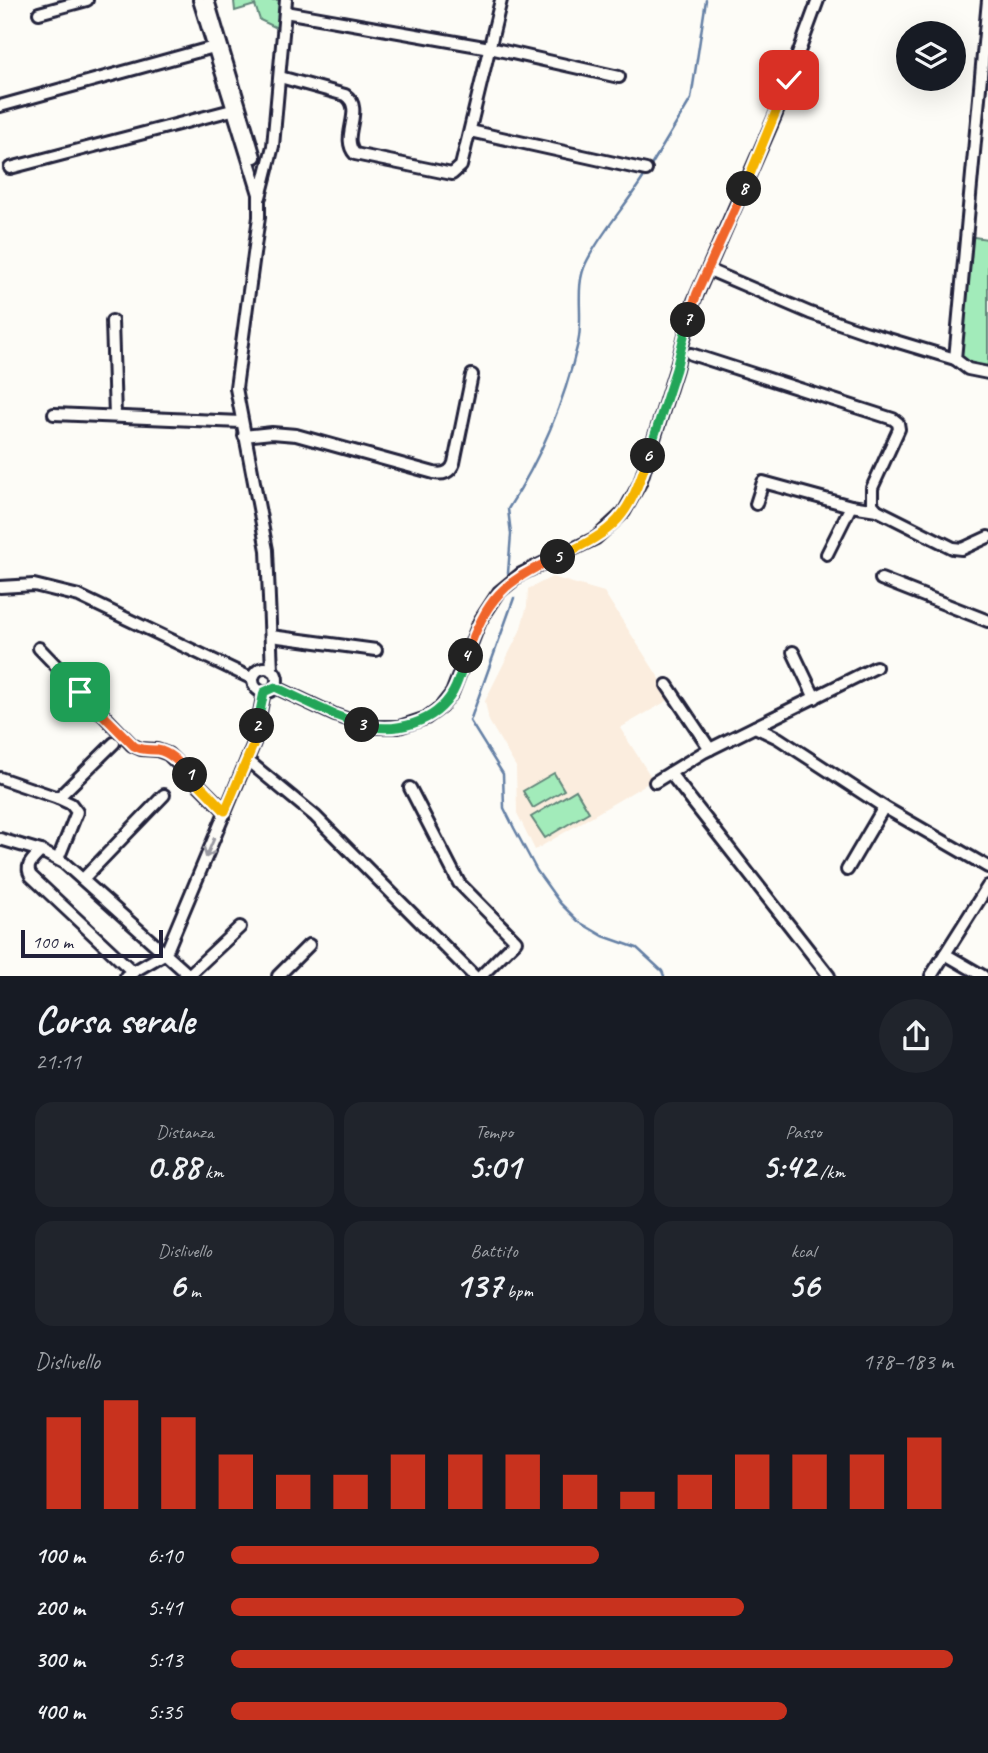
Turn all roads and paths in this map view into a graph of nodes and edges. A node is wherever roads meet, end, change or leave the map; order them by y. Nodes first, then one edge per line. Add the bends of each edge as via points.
1 (87, 0) edge
2 (199, 0) edge
3 (208, 0) edge
4 (286, 0) edge
5 (501, 0) edge
6 (818, 0) edge
7 (988, 1) edge
8 (285, 12) junction
9 (39, 13) dead end
10 (214, 47) junction
11 (490, 48) junction
12 (281, 77) junction
13 (619, 77) dead end
14 (0, 106) edge
15 (232, 110) junction
16 (470, 131) junction
17 (10, 167) dead end
18 (646, 170) dead end
19 (256, 181) junction
20 (259, 200) junction
21 (709, 270) junction
22 (113, 321) dead end
23 (691, 355) dead end
24 (955, 359) junction
25 (988, 373) edge
26 (472, 375) dead end
27 (54, 414) dead end
28 (114, 416) junction
29 (241, 422) junction
30 (244, 436) junction
31 (756, 505) dead end
32 (851, 506) junction
33 (877, 510) junction
34 (988, 537) edge
35 (827, 554) dead end
36 (881, 579) dead end
37 (0, 587) edge
38 (988, 621) edge
39 (271, 636) junction
40 (39, 648) dead end
41 (376, 650) dead end
42 (793, 652) dead end
43 (876, 667) dead end
44 (272, 671) junction
45 (253, 679) junction
46 (667, 685) dead end
47 (269, 689) junction
48 (815, 698) junction
49 (755, 727) junction
50 (114, 743) dead end
51 (710, 749) junction
52 (247, 760) junction
53 (670, 773) junction
54 (0, 778) edge
55 (655, 782) dead end
56 (410, 788) dead end
57 (164, 795) dead end
58 (58, 798) junction
59 (884, 807) junction
60 (225, 811) junction
61 (0, 839) edge
62 (41, 851) junction
63 (58, 859) junction
64 (988, 867) edge
65 (846, 870) dead end
66 (83, 879) junction
67 (988, 886) edge
68 (240, 926) dead end
69 (309, 945) dead end
70 (166, 953) junction
71 (945, 954) junction
72 (129, 974) edge
73 (190, 976) edge
74 (278, 976) edge
75 (474, 976) edge
76 (481, 976) edge
77 (829, 976) edge
78 (931, 976) edge
79 (983, 976) edge

1 - 9 street
2 - 10 street
3 - 19 street via 255,158
4 - 8 street
5 - 11 street
6 - 21 street via 776,114
7 - 24 street
8 - 11 street
8 - 12 street
10 - 14 street
10 - 15 street
11 - 13 street
11 - 16 street
12 - 16 street via 350,99 354,109 350,144 358,155 452,174 460,168
12 - 20 street via 272,156
15 - 17 street
15 - 19 street
16 - 18 street
19 - 20 street
20 - 29 street via 236,377
21 - 24 street via 810,313
21 - 47 street via 691,309 634,498 602,533 514,579 499,592 480,621 452,693 433,714 390,729 365,726
22 - 28 street
23 - 33 street via 895,420 898,431 871,492
24 - 25 street via 968,369
26 - 30 street via 454,463 443,473 296,435
27 - 28 street
28 - 29 street
29 - 30 street
30 - 39 street via 267,550
31 - 32 street via 763,482
32 - 33 street
32 - 35 street
33 - 34 street via 953,548 962,549
36 - 38 street
37 - 45 street via 34,585 71,593
39 - 41 street
39 - 44 street
40 - 60 street via 122,736 138,749 168,754
42 - 48 street
43 - 48 street
44 - 45 street via 260,670
44 - 47 street via 277,680
45 - 47 street via 257,689
46 - 51 street
47 - 52 street
48 - 49 street
49 - 51 street
49 - 59 street
50 - 58 street
51 - 53 street
52 - 60 street
52 - 75 street via 315,816
53 - 55 street
53 - 77 street
54 - 58 street
56 - 76 street via 459,883 516,941
57 - 66 street
58 - 63 street via 77,809 77,814
59 - 64 street
59 - 65 street
60 -> 70 street
61 - 62 street
62 - 63 street
62 - 72 street via 28,866 31,876
63 - 66 street
66 - 70 street
67 - 71 street
68 - 73 street
69 - 74 street
70 - 72 street
70 - 73 street
71 - 78 street
71 - 79 street

